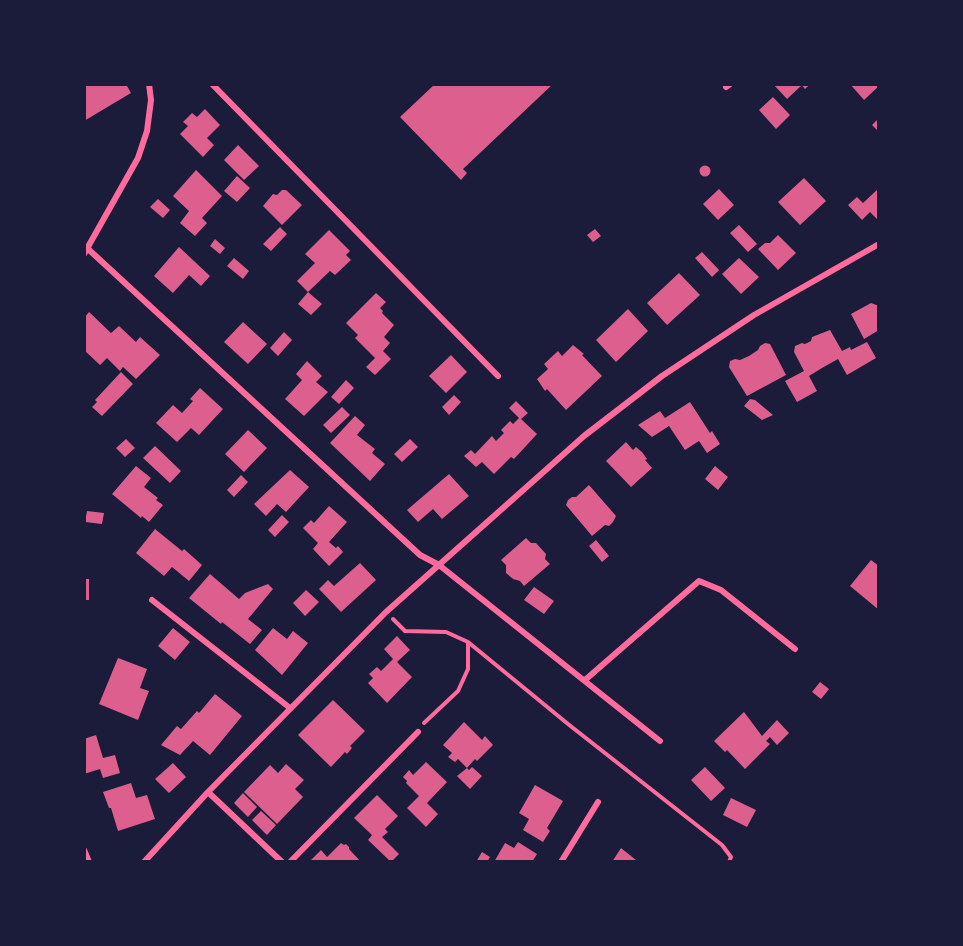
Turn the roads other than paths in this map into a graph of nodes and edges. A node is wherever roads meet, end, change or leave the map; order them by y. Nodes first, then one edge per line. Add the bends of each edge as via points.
1 (149, 84) edge
2 (212, 84) edge
3 (879, 244) edge
4 (86, 251) edge
5 (498, 376) dead end
6 (439, 565) junction
7 (152, 600) dead end
8 (795, 649) dead end
9 (585, 680) junction
10 (290, 708) junction
11 (418, 732) road end
12 (660, 741) dead end
13 (208, 792) junction
14 (598, 802) dead end
15 (84, 850) edge
16 (89, 862) edge
17 (144, 862) edge
18 (282, 862) edge
19 (290, 862) edge
20 (561, 862) edge

1 - 4 street via 147,131 138,158
2 - 5 street
3 - 6 street via 754,315 662,376 584,436
4 - 6 street via 420,555
6 - 9 street
6 - 10 street
7 - 10 street
8 - 9 street via 720,590 699,581
9 - 12 street
10 - 13 street
11 - 19 street
13 - 17 street
13 - 18 street
14 - 20 street
15 - 16 street

